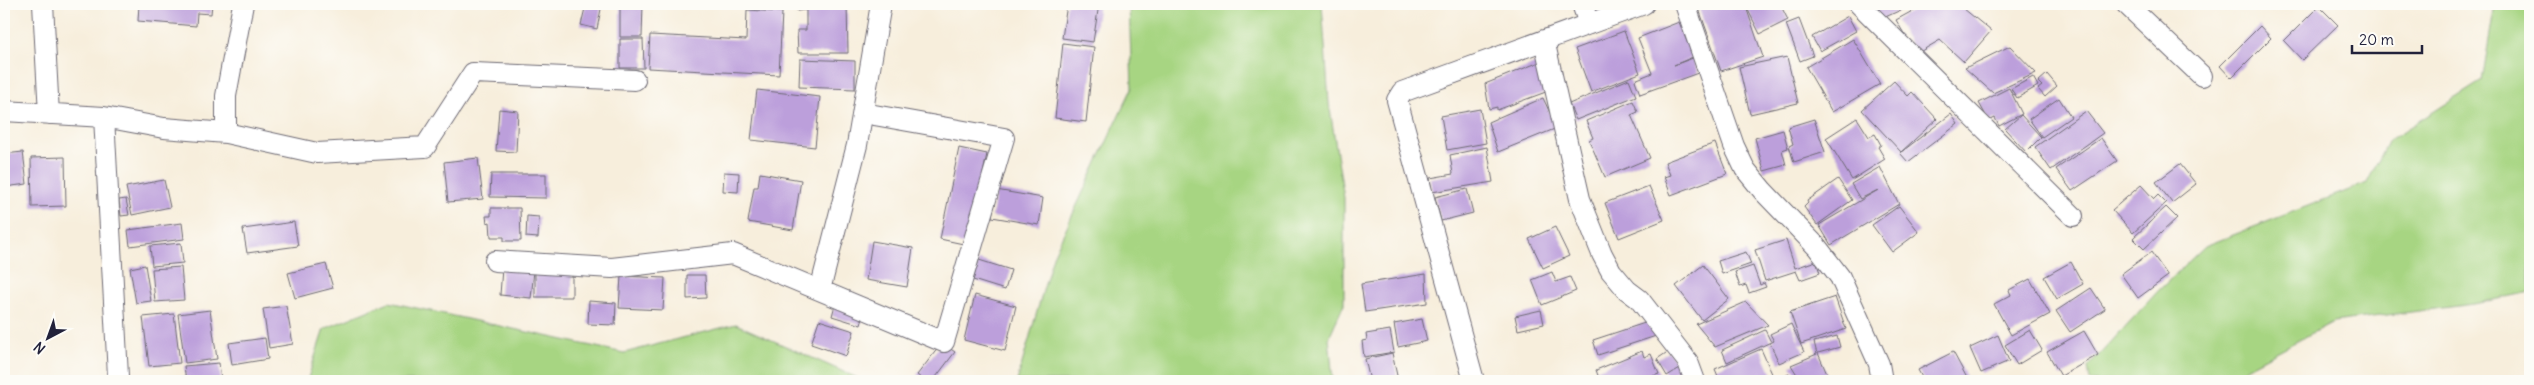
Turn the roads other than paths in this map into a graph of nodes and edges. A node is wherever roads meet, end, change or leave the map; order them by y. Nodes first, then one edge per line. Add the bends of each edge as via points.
1 (43, 4) edge
2 (243, 4) edge
3 (882, 4) edge
4 (1582, 4) edge
5 (1644, 4) edge
6 (1686, 4) edge
7 (1858, 4) edge
8 (2126, 4) edge
9 (1589, 24) junction
10 (1544, 40) junction
11 (2202, 76) dead end
12 (635, 80) dead end
13 (4, 111) edge
14 (863, 113) junction
15 (49, 114) junction
16 (104, 117) junction
17 (226, 133) junction
18 (2073, 216) dead end
19 (496, 261) dead end
20 (820, 290) junction
21 (118, 376) dead end
22 (1474, 381) edge
23 (1694, 381) edge
24 (1882, 381) edge

1 - 15 street
2 - 17 street via 226,96
3 - 14 street
4 - 9 street
5 - 9 street
6 - 24 street via 1734,146 1763,191 1818,247 1840,277 1880,364
7 - 18 street
8 - 11 street
9 - 10 street
10 - 22 street via 1402,92 1398,100
10 - 23 street via 1580,199 1602,254 1626,290 1639,299 1688,362
12 - 17 street via 473,73 425,147 317,153
13 - 15 street
14 - 20 street
14 - 20 street via 1004,138 944,342
15 - 16 street
16 - 17 street via 164,128
16 - 21 street
19 - 20 street via 612,268 733,254

